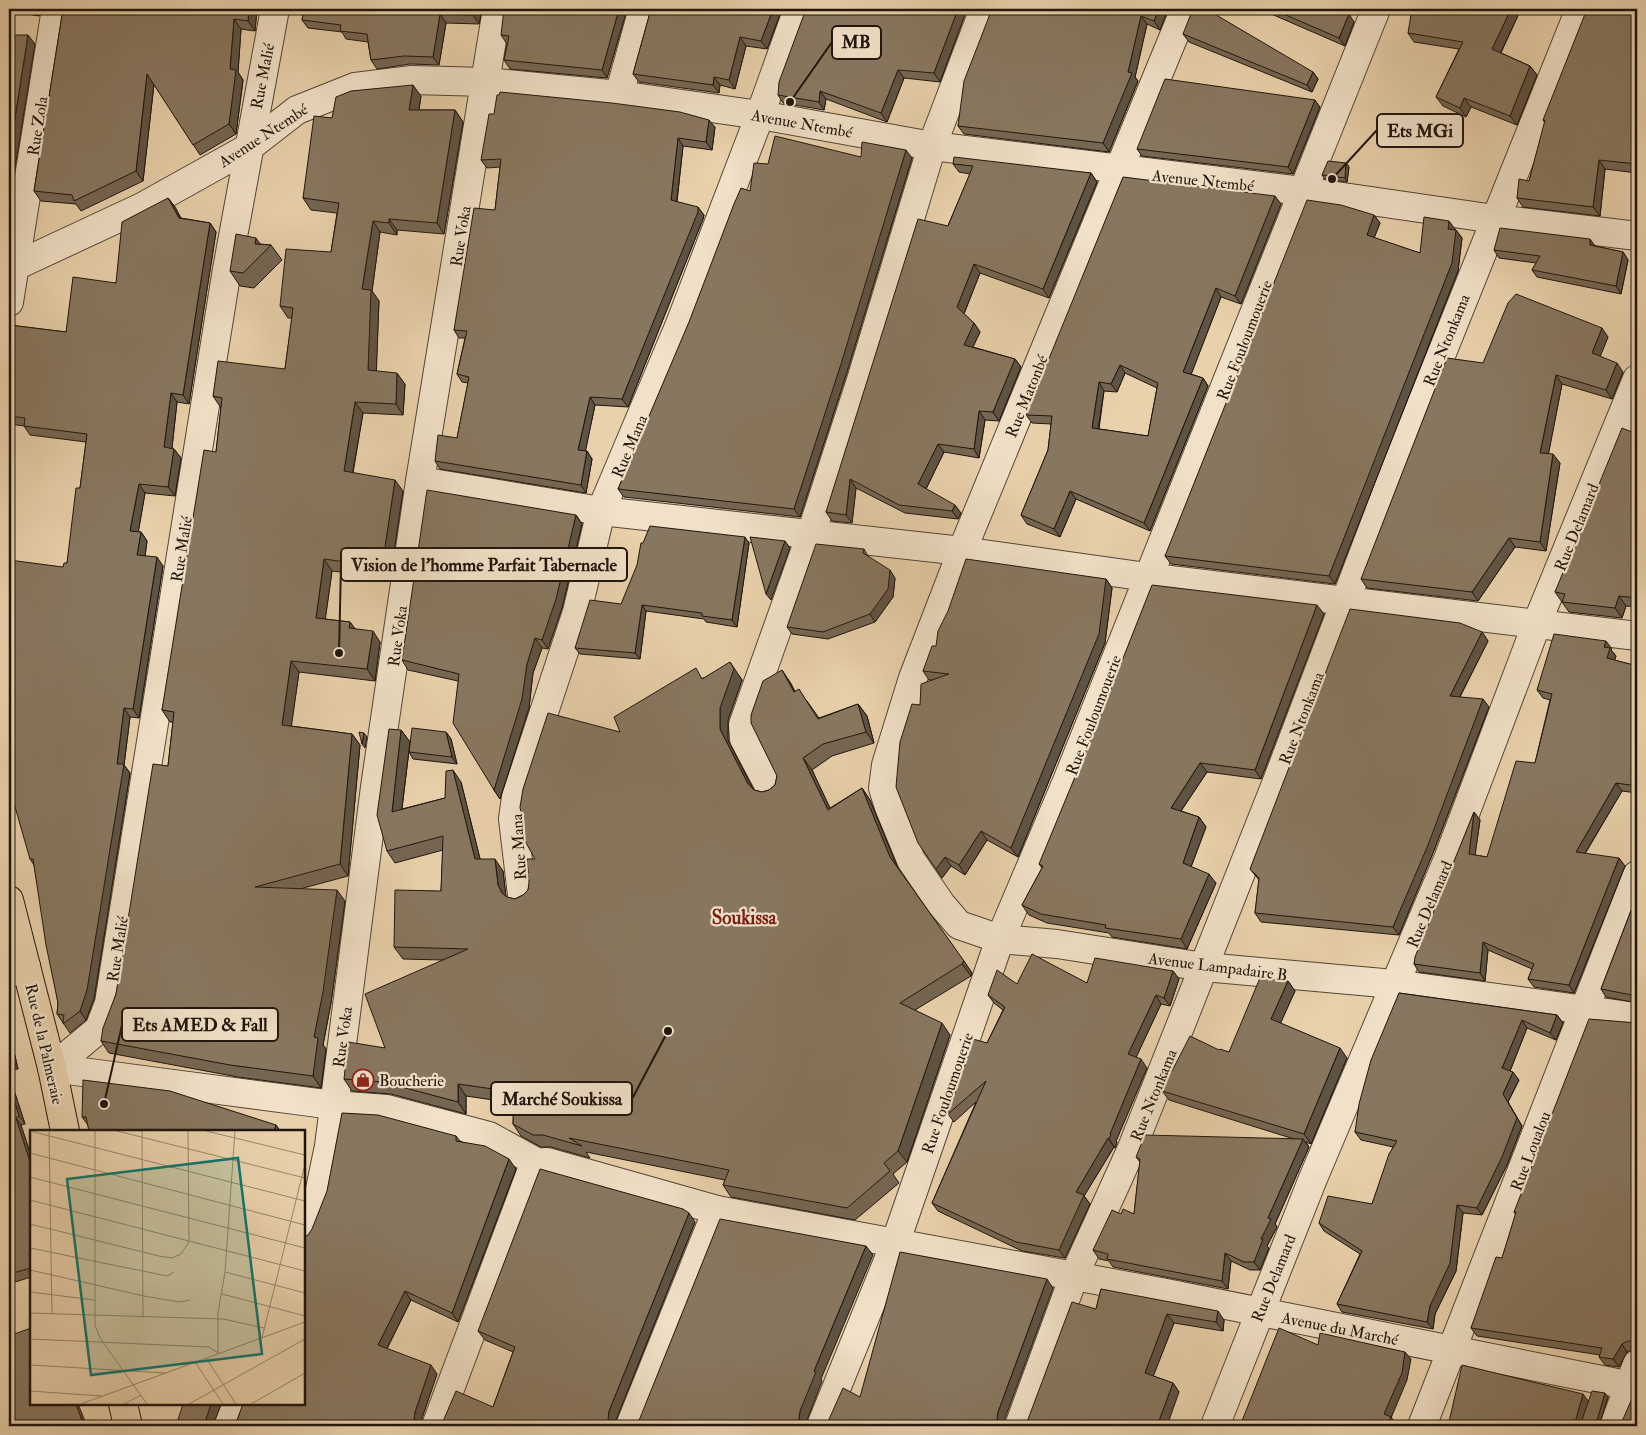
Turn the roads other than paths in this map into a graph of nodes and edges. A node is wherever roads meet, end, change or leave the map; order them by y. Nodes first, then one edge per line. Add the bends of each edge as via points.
1 (56, 9) edge
2 (275, 9) edge
3 (497, 9) edge
4 (643, 9) edge
5 (798, 9) edge
6 (984, 9) edge
7 (1185, 9) edge
8 (1376, 9) edge
9 (1580, 9) edge
10 (486, 82) junction
11 (619, 95) junction
12 (760, 115) junction
13 (932, 146) junction
14 (248, 148) junction
15 (1119, 170) junction
16 (1302, 191) junction
17 (1494, 219) junction
18 (1637, 236) edge
19 (11, 268) edge
20 (9, 302) edge
21 (1637, 379) edge
22 (420, 482) junction
23 (601, 511) junction
24 (811, 534) junction
25 (962, 551) junction
26 (1147, 577) junction
27 (1346, 599) junction
28 (1537, 623) junction
29 (1637, 636) edge
30 (770, 788) edge
31 (883, 788) joint
32 (1637, 875) edge
33 (522, 896) edge
34 (9, 900) edge
35 (1000, 939) junction
36 (1204, 967) junction
37 (17, 970) edge
38 (1394, 984) junction
39 (1585, 1010) junction
40 (1637, 1017) edge
41 (52, 1068) junction
42 (333, 1105) junction
43 (64, 1130) edge
44 (538, 1163) junction
45 (716, 1210) junction
46 (305, 1229) edge
47 (896, 1242) junction
48 (1074, 1276) junction
49 (1259, 1312) junction
50 (1450, 1350) junction
51 (1634, 1379) edge
52 (123, 1405) edge
53 (237, 1405) edge
54 (128, 1426) edge
55 (228, 1426) edge
56 (436, 1426) edge
57 (630, 1426) edge
58 (822, 1426) edge
59 (1019, 1426) edge
60 (1215, 1426) edge
61 (1422, 1426) edge
62 (1614, 1426) edge

1 - 19 street, Rue Zola
2 - 14 street, Rue Malié
3 - 10 street, Rue Voka
4 - 11 street
5 - 12 street, Rue Mana
6 - 13 street
7 - 15 street, Rue Matonbé
8 - 16 street, Rue Fouloumouerie
9 - 17 street, Rue Ntonkama
10 - 11 street, Avenue Ntembé
10 - 14 street, Avenue Ntembé via 412,80 355,87 298,110
10 - 22 street, Rue Voka
11 - 12 street, Avenue Ntembé
12 - 13 street, Avenue Ntembé
12 - 23 street, Rue Mana via 680,324
13 - 15 street, Avenue Ntembé
13 - 24 street
14 - 19 street, Avenue Ntembé via 142,207
14 - 41 street, Rue Malié via 109,1003 99,1029
15 - 16 street, Avenue Ntembé
15 - 25 street, Rue Matonbé
16 - 17 street, Avenue Ntembé
16 - 26 street, Rue Fouloumouerie via 1218,407
17 - 18 street, Avenue Ntembé
17 - 27 street, Rue Ntonkama
19 - 20 street, Rue Zola
21 - 28 street, Rue Delamard
22 - 23 street
22 - 42 street, Rue Voka
23 - 24 street
23 - 33 street, Rue Mana via 577,612 516,797 513,819
24 - 25 street
24 - 30 street via 743,725 744,739
25 - 26 street
25 - 31 street, Rue Matonbé via 913,678 886,765
26 - 27 street
26 - 35 street, Rue Fouloumouerie via 1067,781
27 - 28 street
27 - 36 street, Rue Ntonkama
28 - 29 street
28 - 38 street, Rue Delamard via 1448,860
31 - 35 street, Avenue Lampadaire B via 911,860 940,904 959,925
32 - 39 street, Rue Loualou
34 - 37 main road, Rue de la Palmeraie
35 - 36 street, Avenue Lampadaire B via 1057,944
35 - 47 street, Rue Fouloumouerie
36 - 38 street, Avenue Lampadaire B
36 - 48 street, Rue Ntonkama via 1132,1148
37 - 41 main road, Rue de la Palmeraie
38 - 39 street, Avenue Lampadaire B
38 - 49 street, Rue Delamard
39 - 40 street, Avenue Lampadaire B
39 - 50 street, Rue Loualou
41 - 42 street, Avenue du Marché
41 - 43 main road, Rue de la Palmeraie
42 - 44 street, Avenue du Marché via 387,1109 481,1133
42 - 46 street, Rue Voka via 329,1146 318,1194
44 - 45 street, Avenue du Marché via 547,1162
44 - 56 street via 531,1172
45 - 47 street, Avenue du Marché
45 - 57 street
47 - 48 street, Avenue du Marché
47 - 58 street, Rue Fouloumouerie
48 - 49 street, Avenue du Marché
48 - 59 street, Rue Ntonkama
49 - 50 street, Avenue du Marché
49 - 60 street, Rue Delamard
50 - 51 street, Avenue du Marché
50 - 61 street, Rue Loualou
51 - 62 street
52 - 54 main road
53 - 55 street

